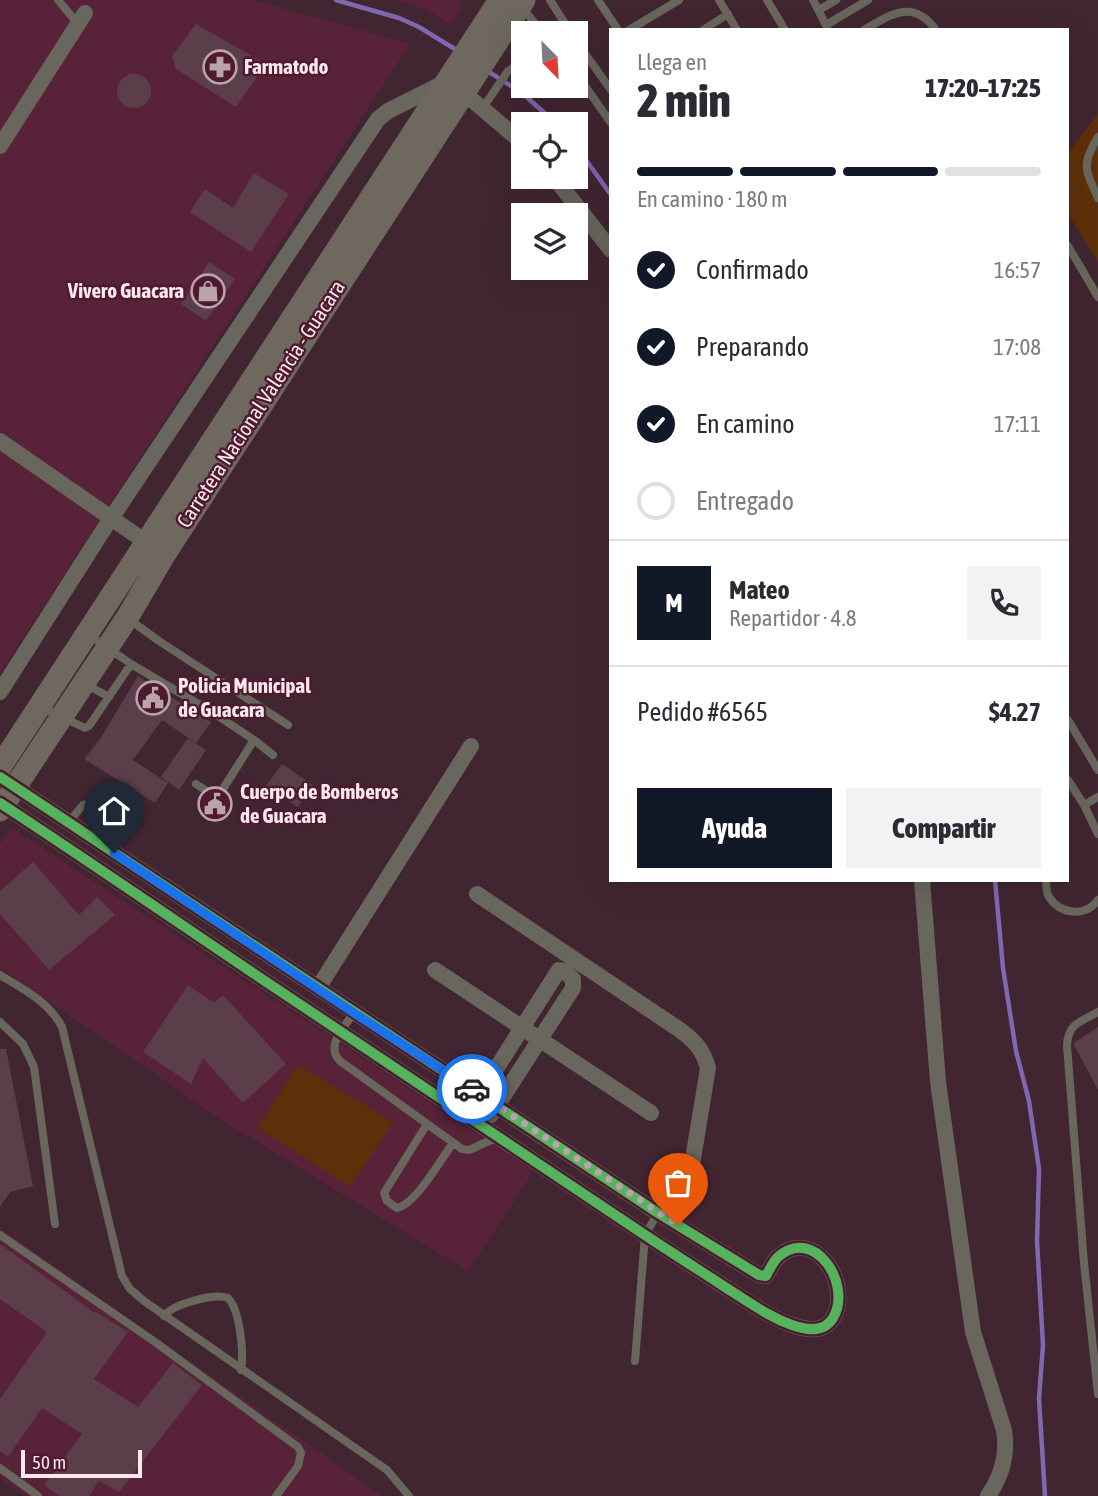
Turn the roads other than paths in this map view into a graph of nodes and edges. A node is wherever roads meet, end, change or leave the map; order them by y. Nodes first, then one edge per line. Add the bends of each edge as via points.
1 (58, 0) edge
2 (550, 0) edge
3 (598, 0) edge
4 (679, 0) edge
5 (719, 0) edge
6 (767, 0) edge
7 (813, 0) edge
8 (836, 0) edge
9 (868, 0) edge
10 (913, 0) edge
11 (515, 2) edge
12 (918, 9) junction
13 (819, 10) junction
14 (728, 14) junction
15 (82, 18) joint
16 (532, 21) edge
17 (563, 21) edge
18 (827, 27) edge
19 (617, 28) edge
20 (632, 28) edge
21 (706, 28) edge
22 (736, 28) edge
23 (784, 28) edge
24 (868, 28) edge
25 (935, 28) edge
26 (588, 57) edge
27 (511, 69) edge
28 (460, 79) junction
29 (609, 87) edge
30 (588, 90) edge
31 (482, 108) junction
32 (609, 120) edge
33 (511, 133) edge
34 (1098, 137) edge
35 (0, 146) edge
36 (563, 189) edge
37 (1098, 198) edge
38 (609, 247) edge
39 (1069, 248) edge
40 (1098, 297) edge
41 (0, 441) edge
42 (112, 517) junction
43 (155, 549) junction
44 (127, 618) junction
45 (86, 634) junction
46 (107, 647) junction
47 (131, 664) junction
48 (62, 671) junction
49 (83, 682) junction
50 (0, 692) edge
51 (109, 697) junction
52 (38, 705) junction
53 (60, 717) junction
54 (1069, 722) edge
55 (288, 725) dead end
56 (254, 740) junction
57 (471, 746) dead end
58 (273, 755) dead end
59 (0, 767) edge
60 (1098, 770) edge
61 (1069, 782) edge
62 (196, 784) dead end
63 (4, 796) edge
64 (1098, 797) edge
65 (1084, 805) junction
66 (68, 822) junction
67 (131, 826) dead end
68 (1098, 834) edge
69 (922, 882) edge
70 (1046, 882) edge
71 (477, 894) dead end
72 (1098, 900) edge
73 (1089, 910) junction
74 (1098, 916) edge
75 (435, 970) dead end
76 (0, 975) edge
77 (318, 988) junction
78 (1098, 1012) edge
79 (354, 1013) junction
80 (0, 1022) edge
81 (522, 1028) junction
82 (341, 1031) junction
83 (541, 1040) junction
84 (480, 1094) junction
85 (497, 1106) junction
86 (651, 1113) dead end
87 (427, 1124) junction
88 (484, 1126) junction
89 (499, 1136) junction
90 (453, 1143) junction
91 (658, 1213) junction
92 (55, 1224) dead end
93 (0, 1235) edge
94 (645, 1235) junction
95 (164, 1315) junction
96 (635, 1361) dead end
97 (241, 1370) junction
98 (1098, 1394) edge
99 (0, 1468) edge
100 (38, 1496) edge
101 (276, 1496) edge
102 (409, 1496) edge
103 (988, 1496) edge

1 - 15 lane
2 - 17 lane
3 - 19 lane
4 - 20 lane
5 - 14 lane
6 - 23 lane
7 - 13 lane
8 - 13 lane
9 - 18 lane
10 - 12 lane
11 - 16 lane
11 - 28 main road, Carretera Nacional Valencia - Guacara
12 - 24 lane via 904,9
12 - 25 lane
13 - 18 lane
14 - 21 lane
14 - 22 lane
15 - 35 street
26 - 29 lane
27 - 31 lane
28 - 31 street
28 - 42 street via 378,119
28 - 43 main road, Carretera Nacional Valencia - Guacara
30 - 32 lane
31 - 33 street
34 - 37 lane via 1085,170
36 - 38 street
39 - 40 lane
41 - 42 street
42 - 43 street
42 - 50 street
43 - 44 main road, Carretera Nacional Valencia - Guacara
43 - 45 main road, Carretera Nacional Valencia - Guacara
44 - 46 main road, Carretera Nacional Valencia - Guacara
44 - 55 lane
45 - 46 lane
45 - 48 main road, Carretera Nacional Valencia - Guacara
46 - 47 lane
46 - 49 main road, Carretera Nacional Valencia - Guacara
47 - 51 lane
47 - 56 lane
48 - 49 lane
48 - 52 main road, Carretera Nacional Valencia - Guacara
49 - 51 lane
49 - 53 main road, Carretera Nacional Valencia - Guacara
51 - 53 lane via 85,728
52 - 53 lane
52 - 59 main road, Carretera Nacional Valencia - Guacara
53 - 63 main road, Carretera Nacional Valencia - Guacara
54 - 60 lane
56 - 58 lane
56 - 62 lane via 220,792 213,795
57 - 77 street
61 - 65 lane
63 - 66 street
63 - 82 street
64 - 65 lane
65 - 68 lane
66 - 67 lane via 83,805 93,803
66 - 77 street
69 - 103 street via 938,1082 973,1332 1007,1446 1004,1464
70 - 73 lane via 1055,903 1078,913
71 - 91 street via 680,1030 704,1054 708,1068 691,1171
72 - 73 lane
73 - 74 lane
75 - 81 street
76 - 95 lane via 52,1011 62,1027 122,1276 136,1296
77 - 79 street
78 - 98 lane via 1072,1027 1067,1045
79 - 82 lane
79 - 84 street
80 - 92 lane via 23,1044 34,1067
81 - 83 street
81 - 83 street via 559,970 564,971 574,984
81 - 84 street
82 - 87 lane via 334,1055
82 - 88 street
83 - 85 street
83 - 86 street
84 - 85 street
85 - 88 street
85 - 91 street
87 - 90 lane
87 - 90 lane via 384,1193 387,1201 397,1208 405,1206
88 - 89 street
89 - 90 lane via 469,1150
89 - 94 street
91 - 94 lane
91 - 94 street via 763,1277 778,1257 789,1251 817,1253 835,1275 833,1318 815,1329 773,1318
93 - 101 lane via 298,1447 298,1466
94 - 96 lane
95 - 97 lane
95 - 97 lane via 174,1307 228,1298 242,1348
97 - 102 lane via 387,1470
99 - 100 lane

